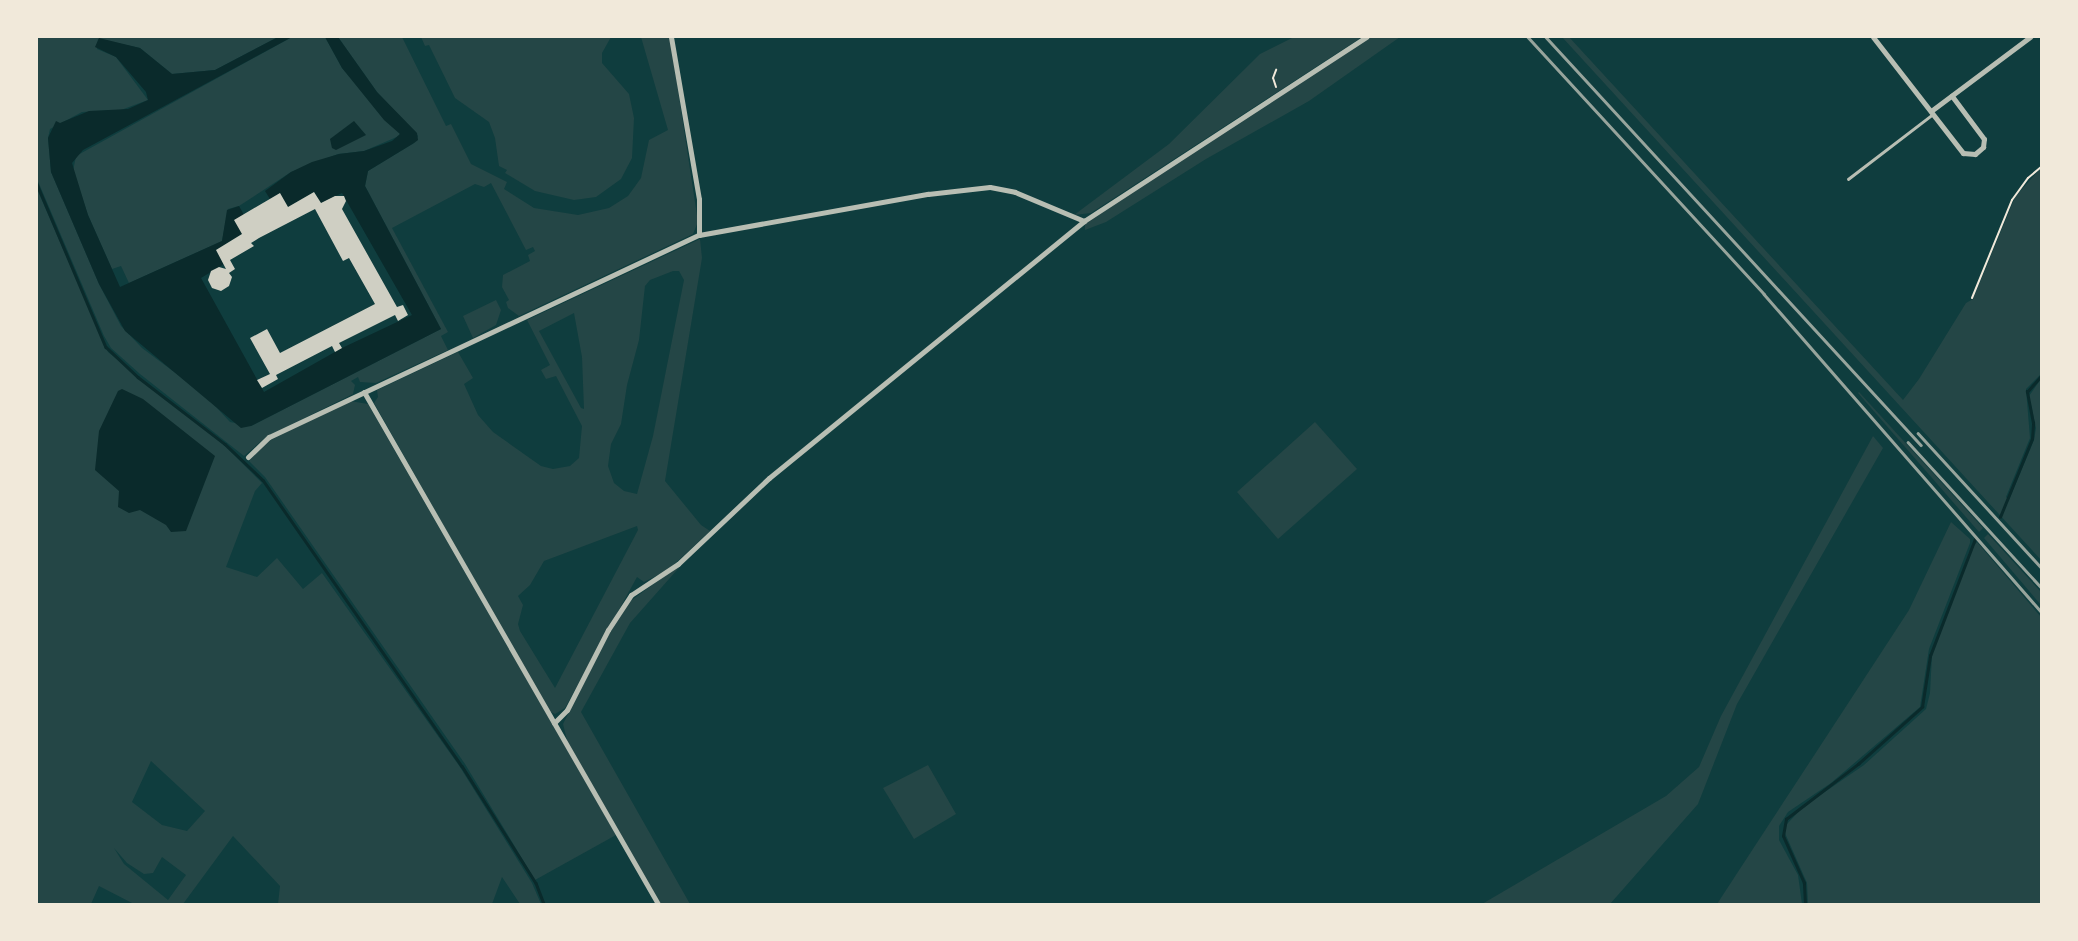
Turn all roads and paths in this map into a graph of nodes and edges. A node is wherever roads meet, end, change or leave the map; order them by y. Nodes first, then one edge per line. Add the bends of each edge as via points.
1 (671, 37) edge
2 (1366, 37) edge
3 (1873, 37) edge
4 (2030, 37) edge
5 (1276, 70) dead end
6 (1280, 94) junction
7 (1952, 96) junction
8 (1932, 113) junction
9 (2041, 167) edge
10 (1847, 179) dead end
11 (1084, 221) junction
12 (699, 236) junction
13 (1972, 298) dead end
14 (364, 392) junction
15 (248, 457) dead end
16 (554, 723) junction
17 (657, 904) edge

1 - 12 street via 699,200
2 - 6 street
3 - 8 street
4 - 7 street
5 - 6 path via 1273,78
6 - 11 street
7 - 8 street
7 - 8 street via 1983,135 1980,151 1963,153
8 - 10 lane
9 - 13 path via 2012,200
11 - 12 street via 1015,192 990,187 937,192
11 - 16 street via 769,478 678,564 636,591 608,630 567,710
12 - 14 street
14 - 15 street via 269,437
14 - 16 street
16 - 17 street

